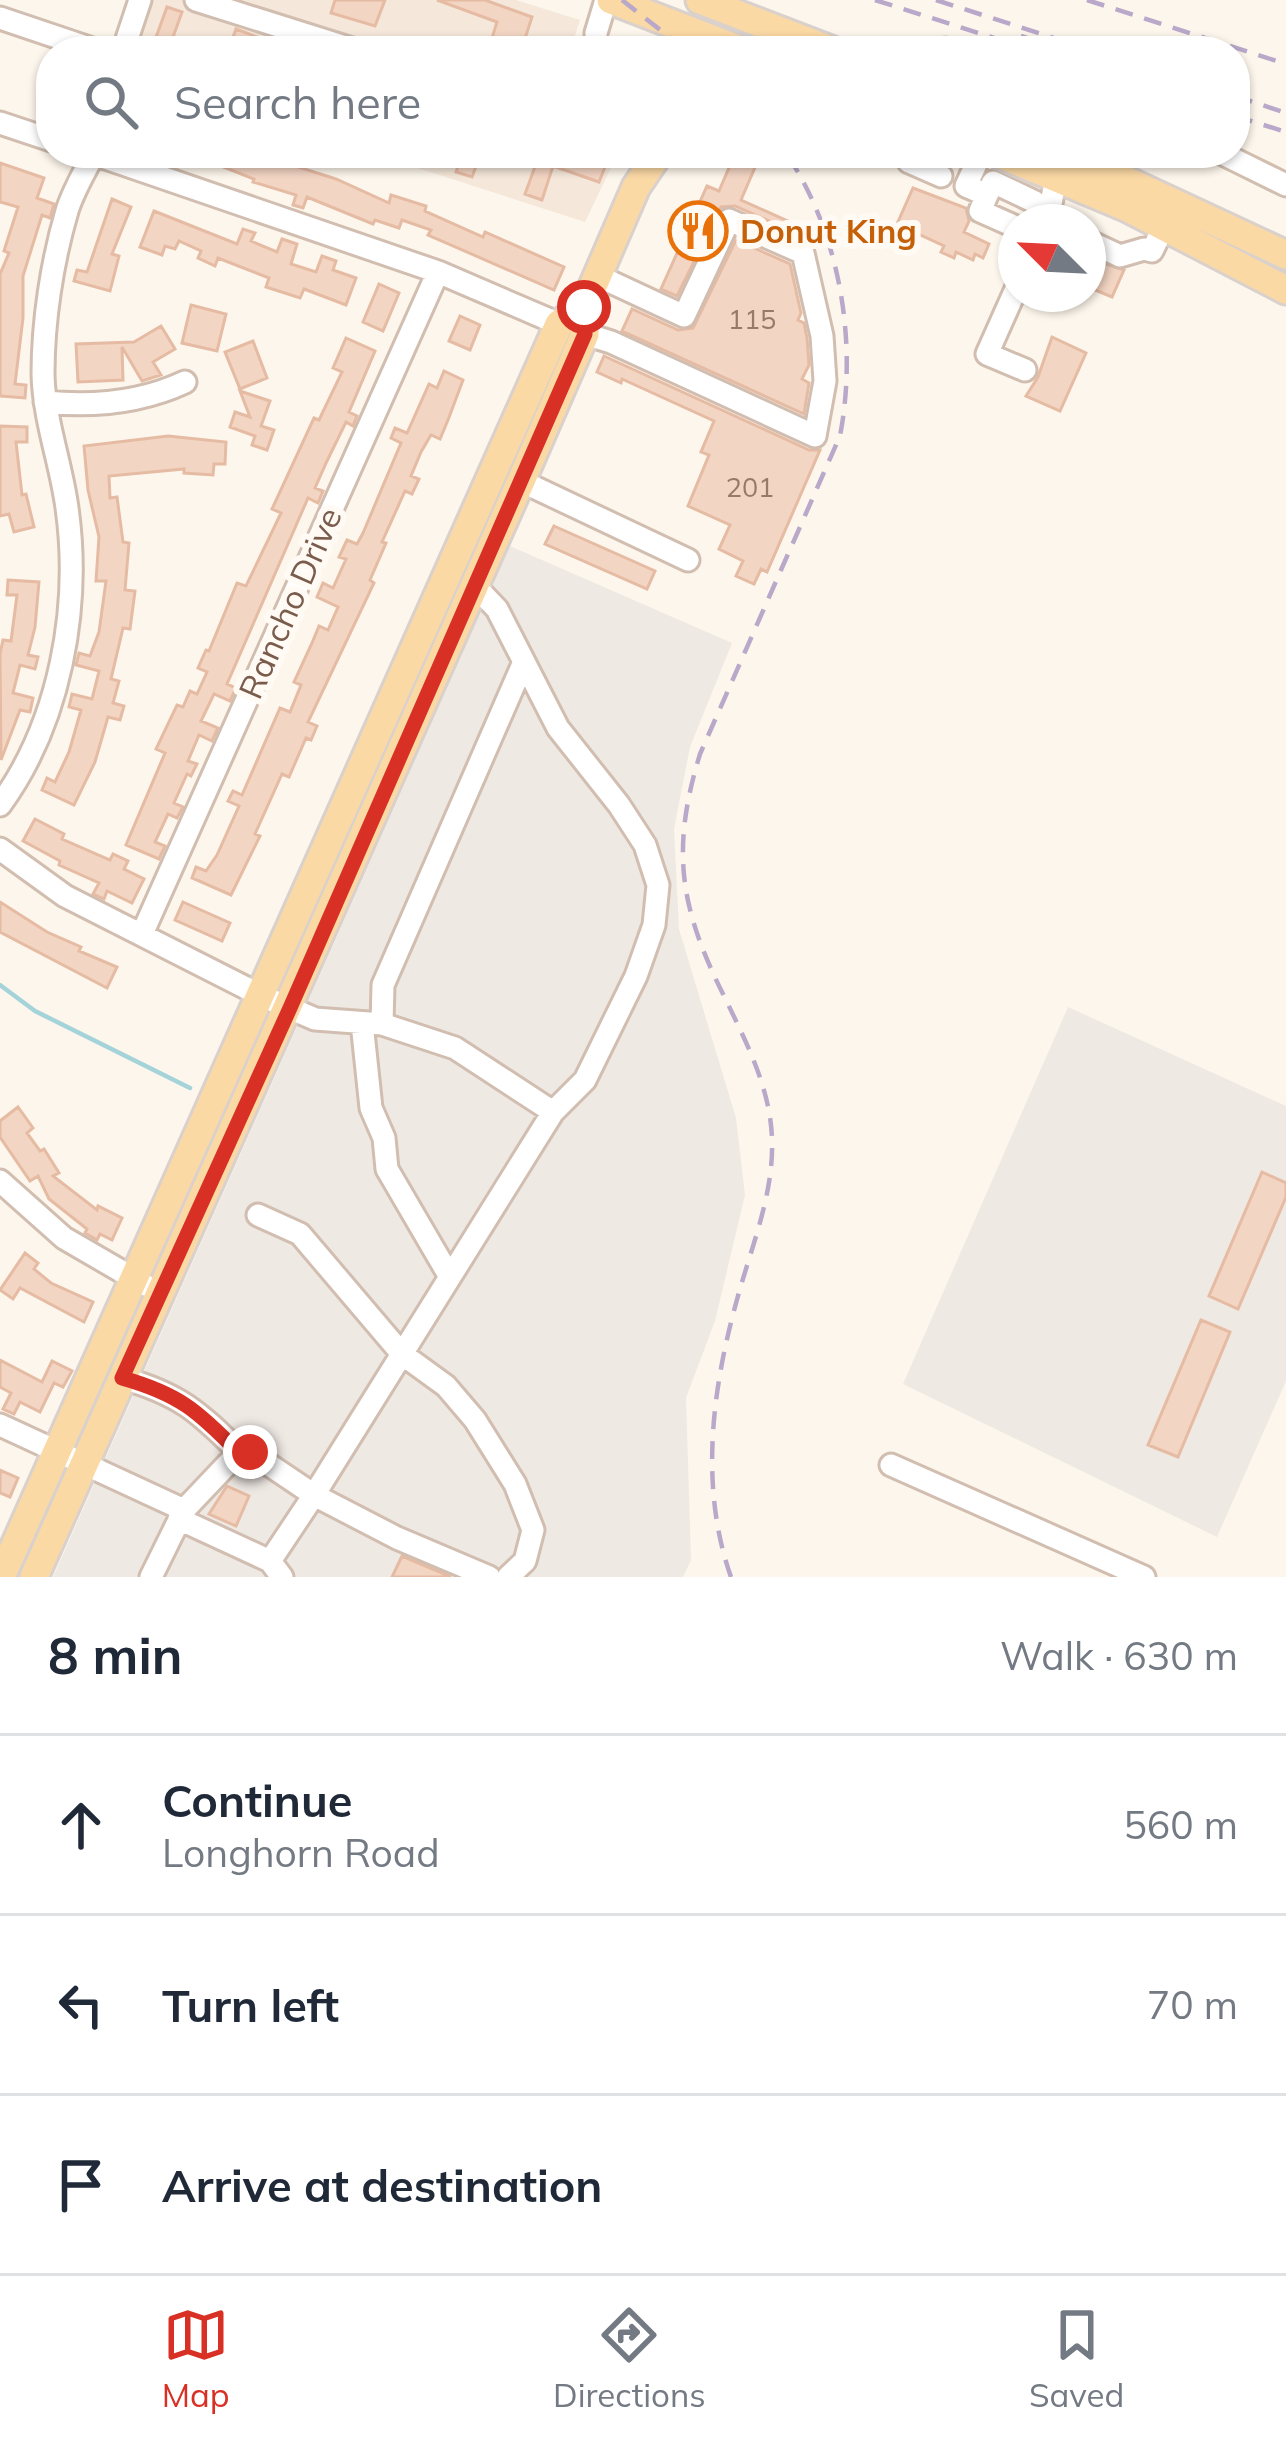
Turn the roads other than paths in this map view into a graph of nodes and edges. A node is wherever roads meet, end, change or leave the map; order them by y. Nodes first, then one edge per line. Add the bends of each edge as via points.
1 (140, 0) edge
2 (196, 0) edge
3 (608, 0) edge
4 (714, 2) edge
5 (0, 18) edge
6 (53, 36) edge
7 (128, 36) edge
8 (310, 36) edge
9 (596, 36) edge
10 (683, 36) edge
11 (701, 36) edge
12 (797, 36) edge
13 (0, 123) edge
14 (36, 135) edge
15 (1250, 167) edge
16 (86, 168) edge
17 (136, 168) edge
18 (640, 168) edge
19 (649, 168) edge
20 (923, 168) edge
21 (974, 168) edge
22 (1026, 168) edge
23 (941, 176) dead end
24 (1286, 184) edge
25 (637, 187) junction
26 (1021, 204) edge
27 (1106, 217) edge
28 (1106, 219) edge
29 (1164, 226) junction
30 (1106, 249) edge
31 (1285, 252) edge
32 (438, 272) junction
33 (598, 276) junction
34 (1286, 290) edge
35 (1006, 312) edge
36 (576, 322) junction
37 (1025, 370) dead end
38 (185, 382) dead end
39 (45, 402) junction
40 (509, 476) junction
41 (688, 560) dead end
42 (475, 586) junction
43 (523, 664) junction
44 (0, 805) edge
45 (0, 849) edge
46 (142, 934) junction
47 (262, 996) junction
48 (290, 1008) junction
49 (372, 1024) junction
50 (553, 1112) junction
51 (0, 1181) edge
52 (258, 1215) dead end
53 (450, 1277) junction
54 (134, 1280) junction
55 (161, 1291) junction
56 (402, 1354) junction
57 (122, 1378) junction
58 (0, 1425) edge
59 (238, 1452) junction
60 (72, 1457) junction
61 (891, 1465) dead end
62 (314, 1495) junction
63 (182, 1515) junction
64 (276, 1569) edge
65 (1, 1577) edge
66 (34, 1577) edge
67 (151, 1577) edge
68 (489, 1577) edge
69 (508, 1577) edge
70 (1144, 1577) edge

1 - 7 street
2 - 8 street
3 - 9 street
3 - 10 main road
4 - 11 main road
4 - 12 main road
5 - 6 street
13 - 14 street
15 - 24 street
16 - 39 street via 54,271
17 - 32 street
18 - 25 main road
19 - 25 main road
20 - 23 street
21 - 26 street via 966,186
22 - 26 main road
25 - 33 main road
27 - 29 main road
28 - 31 main road
29 - 30 street via 1152,251 1120,256
29 - 34 main road
32 - 36 street
32 - 46 street, Rancho Drive
33 - 36 main road
33 - 36 street via 684,316 729,220 803,253 825,381 815,436
35 - 37 street via 987,354
36 - 40 main road
38 - 39 street via 154,397
39 - 44 street via 71,544 68,624 32,750
40 - 41 street
40 - 42 main road
40 - 47 main road
42 - 43 street
42 - 48 main road
43 - 49 street
43 - 50 street via 558,728 645,844 658,885 636,976 585,1080
45 - 46 street via 65,896
46 - 47 street
47 - 48 street
47 - 54 main road
48 - 49 street via 315,1019
48 - 55 main road
49 - 50 street via 455,1048
49 - 53 street via 371,1108 387,1168
50 - 53 street
51 - 54 street via 64,1238
52 - 56 street via 300,1234
53 - 56 street
54 - 55 street
54 - 60 main road
55 - 57 main road
56 - 62 street
56 - 69 street via 461,1403 514,1484 533,1530 525,1561
57 - 59 street via 194,1407
57 - 60 main road
58 - 60 street
59 - 62 street
59 - 63 street
60 - 63 street
60 - 65 main road
60 - 66 main road
61 - 70 street
62 - 64 street
62 - 68 street
63 - 64 street
63 - 67 street

